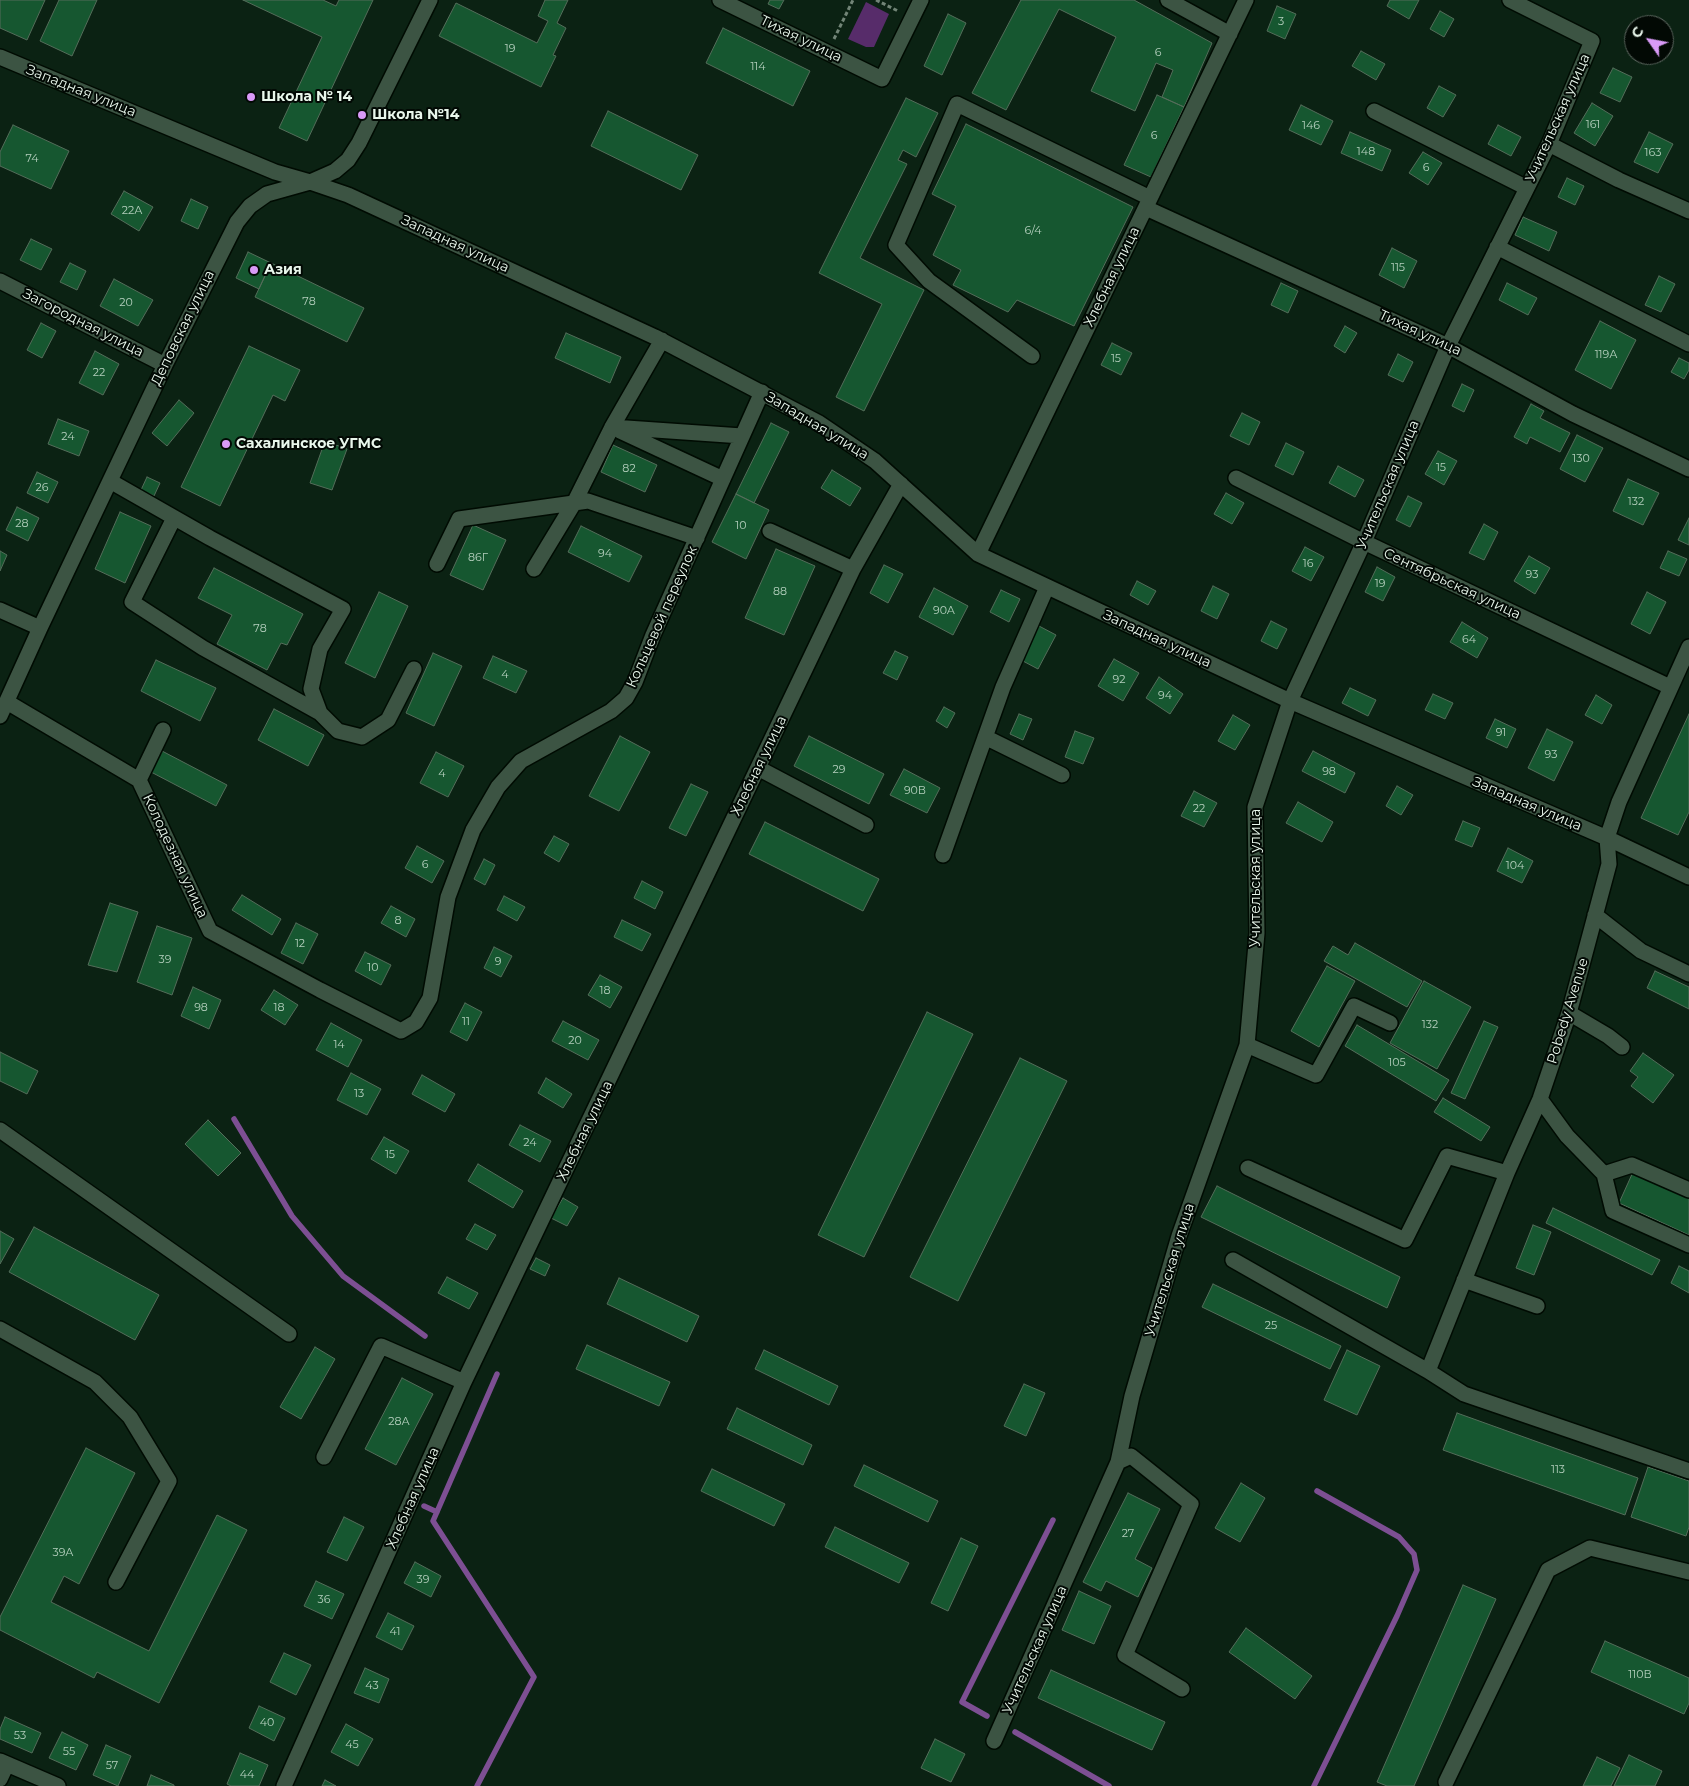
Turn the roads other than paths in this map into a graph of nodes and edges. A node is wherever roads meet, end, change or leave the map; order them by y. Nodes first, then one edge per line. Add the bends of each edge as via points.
1 (430, 0) edge
2 (720, 0) edge
3 (921, 0) edge
4 (1168, 0) edge
5 (1246, 0) edge
6 (1510, 0) edge
7 (1230, 34) junction
8 (0, 57) edge
9 (1374, 111) dead end
10 (1549, 144) junction
11 (310, 182) junction
12 (1527, 188) junction
13 (1148, 203) junction
14 (1689, 211) edge
15 (1497, 247) junction
16 (0, 281) edge
17 (662, 340) junction
18 (1689, 344) edge
19 (1448, 346) junction
20 (1032, 356) dead end
21 (165, 365) junction
22 (762, 392) junction
23 (612, 427) junction
24 (742, 436) junction
25 (1689, 469) edge
26 (1236, 478) dead end
27 (723, 479) junction
28 (110, 481) junction
29 (901, 484) junction
30 (574, 503) junction
31 (174, 518) junction
32 (770, 532) dead end
33 (697, 538) junction
34 (1364, 542) junction
35 (978, 554) junction
36 (437, 564) dead end
37 (534, 569) dead end
38 (853, 569) junction
39 (1047, 587) junction
40 (0, 610) edge
41 (40, 628) junction
42 (1687, 656) edge
43 (414, 670) dead end
44 (1670, 687) junction
45 (1290, 701) junction
46 (7, 702) junction
47 (320, 712) junction
48 (0, 716) edge
49 (163, 730) dead end
50 (985, 737) junction
51 (758, 768) junction
52 (1062, 775) dead end
53 (139, 780) junction
54 (866, 825) dead end
55 (1607, 838) junction
56 (943, 855) dead end
57 (1689, 877) edge
58 (1595, 915) junction
59 (1689, 974) edge
60 (1569, 1013) junction
61 (1390, 1023) dead end
62 (401, 1031) joint
63 (1247, 1045) junction
64 (1622, 1047) dead end
65 (1540, 1099) junction
66 (0, 1130) edge
67 (1248, 1168) dead end
68 (1507, 1173) junction
69 (1604, 1174) junction
70 (1689, 1190) edge
71 (1689, 1245) edge
72 (1233, 1260) dead end
73 (1464, 1280) junction
74 (1537, 1306) dead end
75 (0, 1329) edge
76 (289, 1334) dead end
77 (1428, 1371) junction
78 (464, 1382) junction
79 (324, 1456) dead end
80 (1118, 1462) junction
81 (1689, 1471) edge
82 (1689, 1572) edge
83 (116, 1582) dead end
84 (1182, 1688) dead end
85 (994, 1741) dead end
86 (3, 1763) edge
87 (0, 1779) edge
88 (1446, 1782) dead end
89 (58, 1786) edge
90 (284, 1786) edge

1 - 11 street, Деповская улица via 348,160 335,171
2 - 3 street, Тихая улица via 882,79
4 - 7 street
5 - 7 street, Хлебная улица
6 - 10 street, Учительская улица via 1592,40
7 - 13 street, Хлебная улица
8 - 11 street, Западная улица via 275,172
9 - 12 street
10 - 12 street, Учительская улица
10 - 14 street via 1618,180
11 - 17 street, Западная улица via 348,195
11 - 21 street, Деповская улица via 267,194 250,206 237,222
12 - 15 street, Учительская улица
13 - 19 street, Тихая улица
13 - 20 street, Тихая улица via 957,104 896,245 929,280
13 - 35 street, Хлебная улица
15 - 18 street
15 - 19 street, Учительская улица
16 - 21 street, Загородная улица
17 - 22 street, Западная улица
17 - 23 street
19 - 25 street, Тихая улица via 1573,414
19 - 34 street, Учительская улица
21 - 28 street, Деповская улица
22 - 24 street, Кольцевой переулок
22 - 29 street, Западная улица via 819,423 875,461
23 - 24 street
23 - 27 street
23 - 30 street
24 - 27 street, Кольцевой переулок
26 - 34 street, Сентябрьская улица
27 - 33 street, Кольцевой переулок
28 - 31 street
28 - 41 street, Деповская улица
29 - 35 street, Западная улица
29 - 38 street, Хлебная улица
30 - 33 street via 588,501
30 - 36 street via 459,519
30 - 37 street
31 - 47 street via 343,609 320,649 311,690
31 - 47 street via 132,602 204,648
32 - 38 street
33 - 62 street, Кольцевой переулок via 626,698 612,711 521,761 498,788 473,830 448,897 430,998 416,1022
34 - 44 street, Сентябрьская улица
34 - 45 street, Учительская улица
35 - 39 street, Западная улица
38 - 51 street, Хлебная улица
39 - 45 street, Западная улица
39 - 50 street via 1002,687
40 - 41 street
41 - 46 street, Деповская улица
42 - 44 street, Pobedy Avenue
43 - 47 street via 388,720 362,737 338,731
44 - 55 street, Pobedy Avenue via 1619,802
45 - 55 street, Западная улица
45 - 63 street, Учительская улица via 1255,807 1257,933
46 - 48 street, Деповская улица
46 - 53 street, Колодезная улица
49 - 53 street
50 - 52 street
50 - 56 street
51 - 54 street
51 - 78 street, Хлебная улица
53 - 62 street, Колодезная улица via 210,931
55 - 57 street, Западная улица
55 - 58 street, Pobedy Avenue via 1609,864
58 - 59 street via 1641,951
58 - 60 street, Pobedy Avenue
60 - 64 street
60 - 65 street, Pobedy Avenue
61 - 63 street via 1354,1006 1316,1075
63 - 80 street, Учительская улица via 1179,1236 1132,1396
65 - 68 street, Pobedy Avenue
65 - 69 street via 1567,1136
66 - 76 street
67 - 68 street via 1405,1240 1447,1156
68 - 73 street, Pobedy Avenue
69 - 70 street via 1632,1165
69 - 71 street via 1613,1211
72 - 77 street
73 - 74 street
73 - 77 street, Pobedy Avenue
75 - 83 street via 95,1382 130,1417 169,1481
77 - 81 street via 1464,1394
78 - 79 street via 381,1346
78 - 90 street, Хлебная улица
80 - 84 street via 1131,1456 1191,1504 1126,1655
80 - 85 street, Учительская улица
82 - 88 street via 1590,1548 1548,1570
86 - 87 street
86 - 89 street

